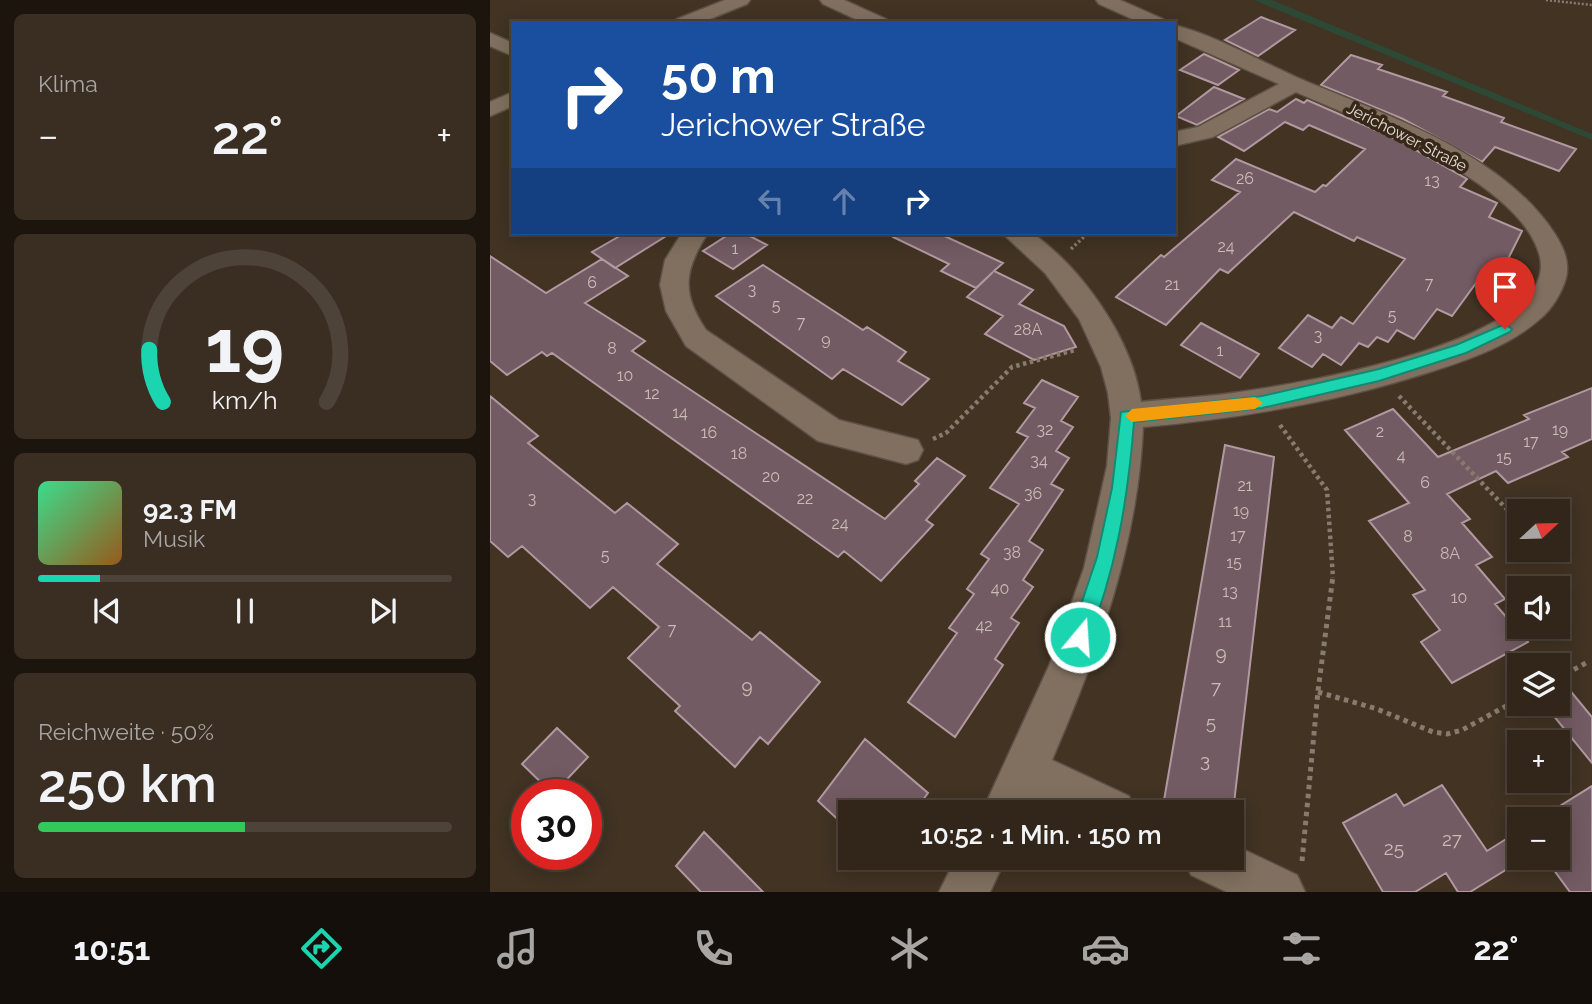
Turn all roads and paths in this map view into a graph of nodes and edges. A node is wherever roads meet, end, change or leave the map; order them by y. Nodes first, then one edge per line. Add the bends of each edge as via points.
1 (741, 0) edge
2 (829, 0) edge
3 (1105, 0) edge
4 (1546, 0) edge
5 (1592, 5) edge
6 (688, 21) edge
7 (876, 21) edge
8 (1152, 21) edge
9 (1176, 32) edge
10 (490, 39) edge
11 (511, 49) edge
12 (1295, 84) junction
13 (511, 99) edge
14 (490, 110) edge
15 (1176, 139) edge
16 (693, 235) edge
17 (1017, 235) edge
18 (1107, 342) junction
19 (1379, 375) junction
20 (1262, 402) junction
21 (1127, 416) junction
22 (906, 450) joint
23 (1507, 509) edge
24 (1586, 663) dead end
25 (1570, 672) edge
26 (1318, 691) junction
27 (1507, 706) edge
28 (1025, 770) junction
29 (1011, 800) edge
30 (1088, 800) edge
31 (1244, 867) edge
32 (976, 870) edge
33 (1291, 879) edge
34 (964, 892) edge

1 - 6 street
2 - 7 street
3 - 8 street
4 - 5 path
9 - 12 street, Jerichower Straße
10 - 11 street
12 - 15 street via 1205,132
12 - 19 street, Jerichower Straße via 1415,137 1482,176 1530,217 1546,240 1555,266 1549,287 1532,310 1505,329 1461,349
13 - 14 street
16 - 22 street via 674,269 674,289 682,318 696,338 830,430
17 - 18 street via 1055,266
18 - 21 street
18 - 22 path via 1012,367 946,433
19 - 20 street, Jerichower Straße
19 - 23 path
20 - 21 street, Jerichower Straße
20 - 26 path via 1327,490 1332,575
21 - 28 street via 1120,488 1106,557 1080,637
24 - 25 path
26 - 27 path via 1433,732 1462,730
26 - 33 path
28 - 29 street
28 - 30 street
31 - 33 street
32 - 34 street

